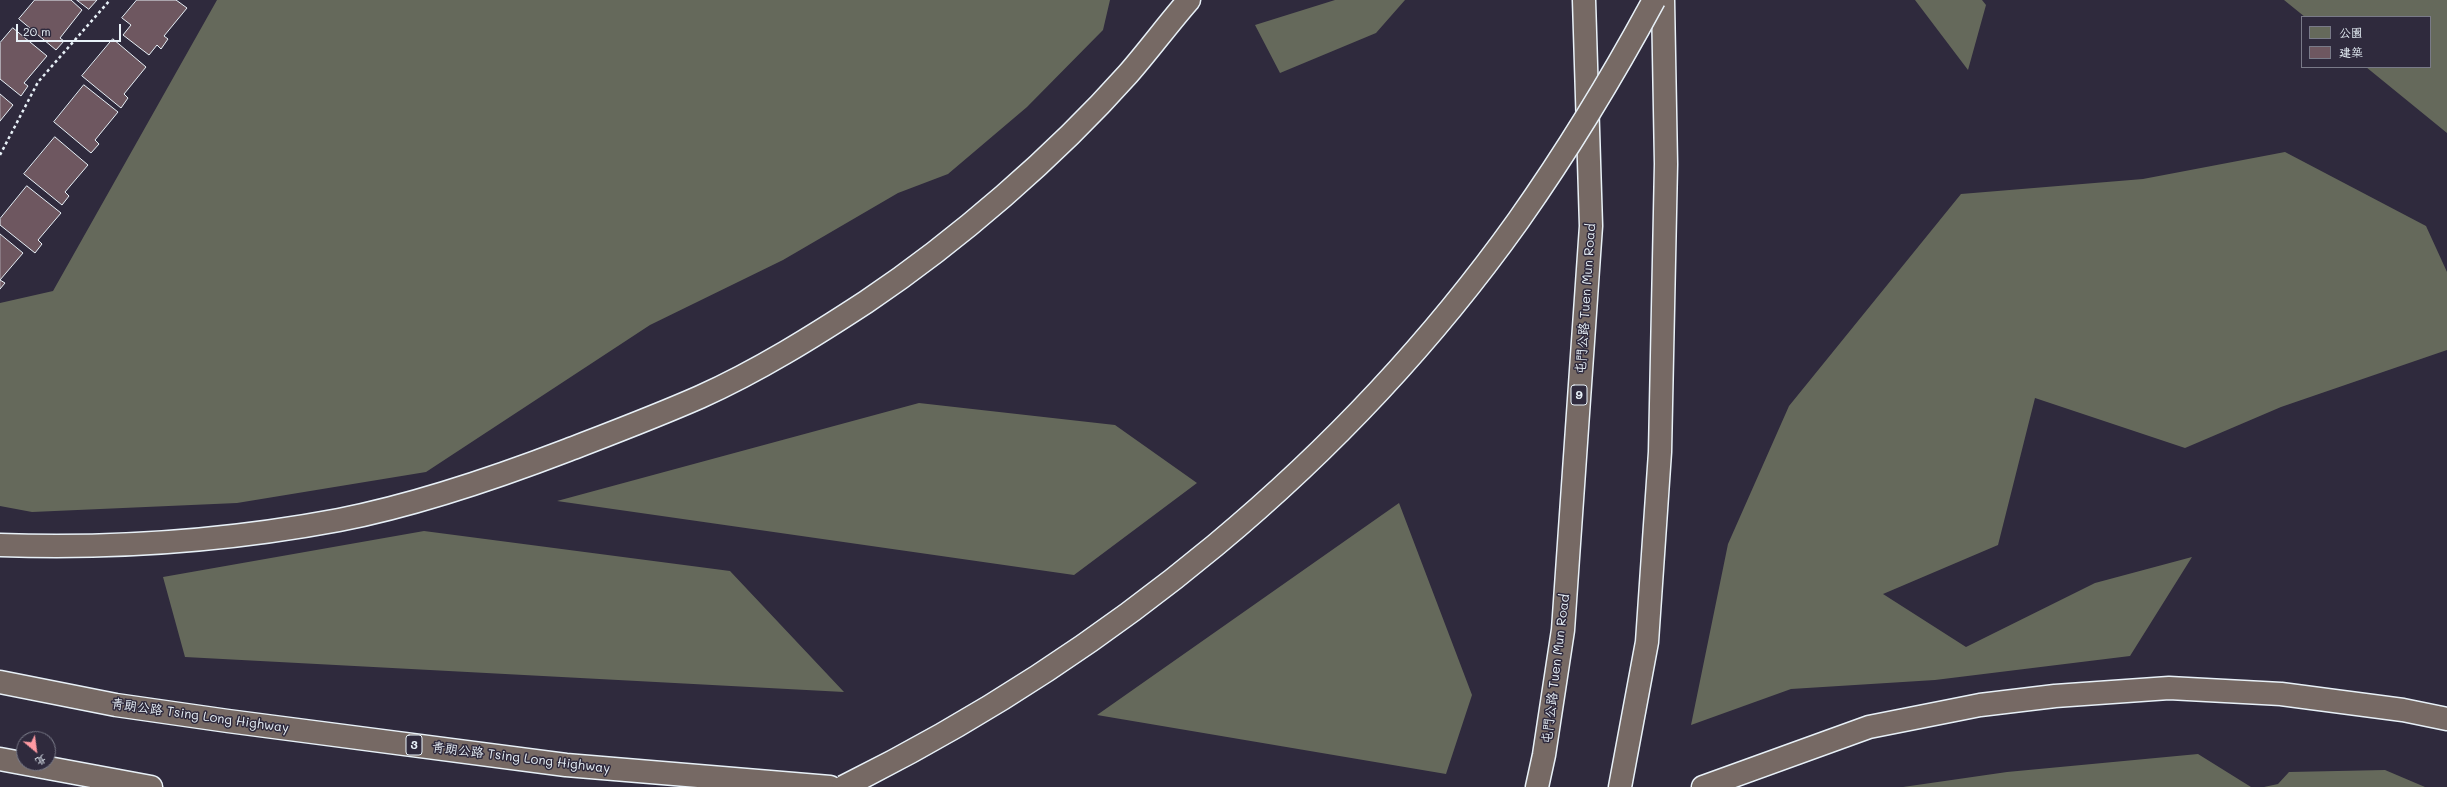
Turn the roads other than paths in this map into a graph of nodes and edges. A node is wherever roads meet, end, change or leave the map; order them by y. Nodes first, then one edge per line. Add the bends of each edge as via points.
1 (1189, 0) edge
2 (1584, 0) edge
3 (1654, 0) edge
4 (1663, 0) edge
5 (0, 545) edge
6 (0, 682) edge
7 (2447, 719) edge
8 (0, 759) edge
9 (151, 787) edge
10 (830, 787) edge
11 (843, 787) edge
12 (1537, 787) edge
13 (1620, 787) edge
14 (1702, 787) edge

1 - 5 highway via 1127,74 1038,164 993,204 868,300 798,344 703,396 508,473 342,519 243,535 157,544 61,547
2 - 12 highway, 屯門公路 Tuen Mun Road / 9 via 1591,226 1563,630
3 - 11 highway, bridge via 1620,64 1569,146 1517,222 1400,367 1336,436 1201,558 1132,610 1019,688 949,732
4 - 13 highway via 1666,164 1660,452 1647,642
6 - 10 highway, 青朗公路 Tsing Long Highway / 3 via 116,705 228,722 526,760
7 - 14 highway via 2403,710 2281,694 2169,688 2055,696 1980,705 1868,727
8 - 9 highway

